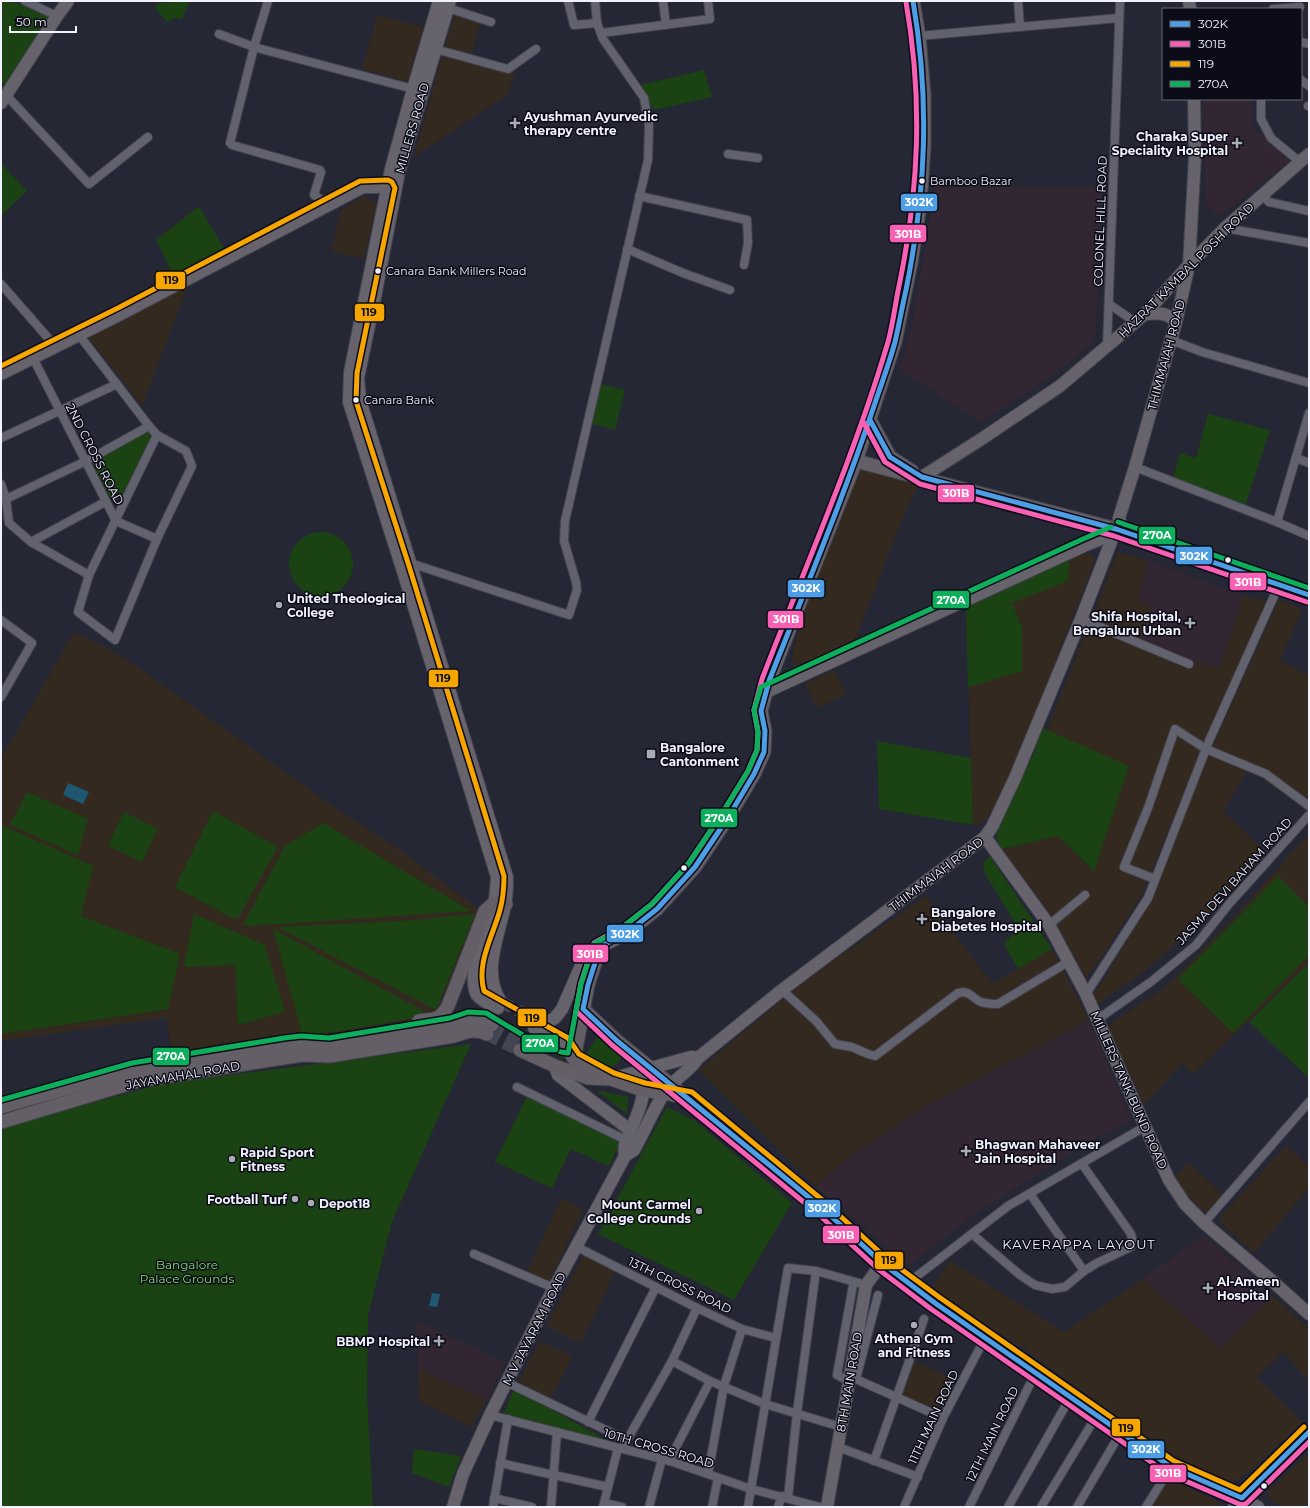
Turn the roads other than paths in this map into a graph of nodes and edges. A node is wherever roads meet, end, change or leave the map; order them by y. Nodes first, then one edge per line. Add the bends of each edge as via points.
1 (25, 1) edge
2 (68, 1) edge
3 (268, 1) edge
4 (568, 1) edge
5 (595, 1) edge
6 (663, 1) edge
7 (708, 1) edge
8 (913, 1) edge
9 (1018, 1) edge
10 (1120, 1) edge
11 (446, 3) edge
12 (1309, 7) edge
13 (1300, 8) edge
14 (57, 16) junction
15 (1119, 18) junction
16 (491, 22) dead end
17 (597, 23) junction
18 (666, 25) junction
19 (1020, 27) junction
20 (601, 33) junction
21 (219, 34) dead end
22 (919, 36) junction
23 (254, 47) junction
24 (435, 49) junction
25 (536, 49) dead end
26 (417, 90) junction
27 (4, 99) edge
28 (1194, 100) edge
29 (1261, 100) edge
30 (148, 137) dead end
31 (728, 154) dead end
32 (758, 158) dead end
33 (1304, 158) edge
34 (392, 187) junction
35 (639, 196) junction
36 (1262, 196) junction
37 (329, 205) junction
38 (1309, 211) edge
39 (1225, 228) junction
40 (1309, 243) edge
41 (627, 249) junction
42 (744, 265) dead end
43 (1189, 265) junction
44 (1, 284) edge
45 (730, 290) dead end
46 (1109, 304) junction
47 (1145, 314) junction
48 (1135, 322) junction
49 (1176, 322) junction
50 (79, 335) junction
51 (1171, 340) junction
52 (1107, 346) junction
53 (56, 347) junction
54 (33, 358) junction
55 (2, 373) edge
56 (1309, 383) edge
57 (117, 384) junction
58 (60, 411) junction
59 (1309, 414) edge
60 (870, 420) junction
61 (149, 426) junction
62 (157, 435) junction
63 (1, 438) edge
64 (1296, 458) junction
65 (86, 461) junction
66 (856, 461) junction
67 (1309, 463) edge
68 (1136, 467) junction
69 (922, 477) junction
70 (1, 484) edge
71 (6, 499) junction
72 (105, 502) junction
73 (387, 506) junction
74 (116, 521) junction
75 (1277, 522) junction
76 (1119, 532) junction
77 (1309, 536) edge
78 (157, 539) junction
79 (31, 542) junction
80 (410, 563) junction
81 (89, 575) junction
82 (1279, 585) junction
83 (1309, 595) edge
84 (1081, 619) junction
85 (1, 620) edge
86 (1188, 664) dead end
87 (766, 692) junction
88 (1, 697) edge
89 (1206, 749) junction
90 (1309, 806) edge
91 (1309, 815) edge
92 (985, 838) junction
93 (1155, 879) junction
94 (1085, 895) dead end
95 (500, 903) junction
96 (1049, 925) junction
97 (600, 947) junction
98 (1068, 962) junction
99 (782, 990) junction
100 (1086, 994) junction
101 (583, 1009) junction
102 (1098, 1019) junction
103 (301, 1043) junction
104 (698, 1058) junction
105 (574, 1059) junction
106 (554, 1066) junction
107 (646, 1069) junction
108 (611, 1079) junction
109 (517, 1087) dead end
110 (668, 1088) junction
111 (643, 1090) junction
112 (1309, 1102) edge
113 (1, 1107) edge
114 (1, 1122) edge
115 (1146, 1126) junction
116 (628, 1135) junction
117 (625, 1156) junction
118 (1082, 1164) junction
119 (1030, 1194) junction
120 (1204, 1223) junction
121 (972, 1234) junction
122 (577, 1247) junction
123 (474, 1254) dead end
124 (882, 1263) junction
125 (816, 1271) junction
126 (1084, 1271) junction
127 (908, 1283) junction
128 (853, 1285) dead end
129 (866, 1285) junction
130 (656, 1287) junction
131 (554, 1288) junction
132 (878, 1295) dead end
133 (697, 1308) junction
134 (1309, 1314) edge
135 (924, 1319) dead end
136 (742, 1328) junction
137 (776, 1338) junction
138 (985, 1338) junction
139 (672, 1361) junction
140 (1036, 1372) junction
141 (851, 1379) junction
142 (710, 1381) junction
143 (506, 1382) junction
144 (724, 1386) junction
145 (1071, 1396) junction
146 (897, 1397) junction
147 (765, 1404) junction
148 (797, 1413) junction
149 (490, 1414) junction
150 (1097, 1415) junction
151 (943, 1418) junction
152 (508, 1419) junction
153 (588, 1422) junction
154 (841, 1427) junction
155 (557, 1432) junction
156 (1121, 1432) junction
157 (1309, 1432) edge
158 (627, 1440) junction
159 (838, 1447) junction
160 (621, 1449) junction
161 (665, 1460) junction
162 (874, 1460) junction
163 (500, 1463) junction
164 (1171, 1467) junction
165 (554, 1474) junction
166 (708, 1474) junction
167 (918, 1477) junction
168 (718, 1478) junction
169 (608, 1487) junction
170 (751, 1489) junction
171 (785, 1497) junction
172 (494, 1498) junction
173 (1238, 1503) edge
174 (604, 1505) edge
175 (453, 1507) edge
176 (493, 1507) edge
177 (532, 1507) edge
178 (551, 1507) edge
179 (622, 1507) edge
180 (649, 1507) edge
181 (712, 1507) edge
182 (748, 1507) edge
183 (778, 1507) edge
184 (820, 1507) edge
185 (827, 1507) edge
186 (904, 1507) edge
187 (969, 1507) edge
188 (1008, 1507) edge
189 (1041, 1507) edge
190 (1077, 1507) edge
191 (1146, 1507) edge
192 (1258, 1507) edge

1 - 14 street
2 - 14 street
3 - 23 street
4 - 17 street via 574,25
5 - 17 street
6 - 18 street
7 - 18 street via 710,19
8 - 22 main road
9 - 19 street
10 - 15 street, COLONEL HILL ROAD
11 - 16 street
11 - 24 street, MILLERS ROAD
11 - 26 street, MILLERS ROAD
12 - 13 street
14 - 27 street
15 - 19 street
15 - 46 street, COLONEL HILL ROAD
17 - 20 street
18 - 20 street
19 - 22 street
20 - 35 street via 644,98 649,126 648,160
21 - 23 street
22 - 60 main road via 924,94 920,205 895,342
23 - 26 street
23 - 37 street via 231,144 320,170 314,196
24 - 25 street via 508,69
24 - 26 street, MILLERS ROAD
26 - 34 street, MILLERS ROAD via 407,142
27 - 30 street via 89,184
28 - 43 street, THIMMAIAH ROAD via 1195,156
29 - 33 street via 1261,119 1271,138
31 - 32 street
33 - 36 street, HAZRAT KAMBAL POSH ROAD
34 - 37 street via 363,187
34 - 73 street, MILLERS ROAD via 370,296 358,378 360,400
35 - 41 street
35 - 42 street via 747,220 748,243
36 - 38 street via 1269,202
36 - 39 street, HAZRAT KAMBAL POSH ROAD
37 - 50 street
39 - 40 street
39 - 43 street, HAZRAT KAMBAL POSH ROAD
41 - 45 street
41 - 80 street via 565,521 564,541 577,590 569,615
43 - 47 street, HAZRAT KAMBAL POSH ROAD
43 - 49 street, THIMMAIAH ROAD
44 - 53 street
46 - 48 street
46 - 52 street, COLONEL HILL ROAD
47 - 48 street, HAZRAT KAMBAL POSH ROAD
47 - 49 street via 1164,314 1171,316
48 - 52 street, HAZRAT KAMBAL POSH ROAD
49 - 51 street, THIMMAIAH ROAD
50 - 53 street
50 - 57 street
51 - 56 street via 1202,352
51 - 68 street, THIMMAIAH ROAD
52 - 69 street, HAZRAT KAMBAL POSH ROAD via 1060,386
53 - 54 street
54 - 55 street
54 - 58 street, 2ND CROSS ROAD
57 - 58 street
57 - 61 street
58 - 63 street
58 - 65 street, 2ND CROSS ROAD
59 - 64 street
60 - 66 main road
60 - 69 main road via 890,457
61 - 62 street
61 - 65 street
62 - 74 street
62 - 78 street via 186,451 192,466
64 - 67 street
64 - 75 street
65 - 71 street
65 - 72 street, 2ND CROSS ROAD
66 - 69 main road
66 - 87 main road
68 - 75 street
68 - 76 street, THIMMAIAH ROAD via 1120,518
69 - 76 main road
70 - 71 street
71 - 79 street via 9,523
72 - 74 street, 2ND CROSS ROAD
72 - 79 street
73 - 80 street, MILLERS ROAD
73 - 95 street, MILLERS ROAD via 497,878
74 - 78 street, 2ND CROSS ROAD
74 - 81 street
75 - 77 street
76 - 82 main road
76 - 84 street, THIMMAIAH ROAD
76 - 87 street
78 - 81 street via 115,640 78,612
79 - 81 street
80 - 95 street, MILLERS ROAD via 507,877
82 - 83 main road
82 - 89 street
84 - 86 street
84 - 92 street, THIMMAIAH ROAD via 1015,778
85 - 88 street via 32,643
87 - 97 main road via 761,711 766,731 764,752 729,816 695,867 657,909 628,932
89 - 90 street via 1266,774
89 - 93 street
89 - 93 street via 1175,729 1148,808 1124,867
91 - 102 street, JASMA DEVI BAHAM ROAD via 1196,945 1152,981
92 - 96 street, MILLERS TANK BUND ROAD
92 - 99 street, THIMMAIAH ROAD
93 - 100 street via 1148,898
94 - 96 street
95 - 95 street via 480,946 474,987 478,996 500,1005 492,978
95 - 103 main road via 485,911 448,1006 442,1015 435,1019 328,1036
96 - 98 street, MILLERS TANK BUND ROAD
97 - 101 main road
97 - 105 street via 584,959 562,1009 555,1018 536,1024 564,1044
98 - 99 street via 998,1004 979,1002 965,992 958,994 875,1056 852,1046 835,1044 816,1021
98 - 100 street, MILLERS TANK BUND ROAD
99 - 104 street, THIMMAIAH ROAD
100 - 102 street, MILLERS TANK BUND ROAD
101 - 105 main road
101 - 107 main road
102 - 115 street, MILLERS TANK BUND ROAD
103 - 113 main road, JAYAMAHAL ROAD via 133,1070
103 - 114 main road, JAYAMAHAL ROAD via 329,1045 452,1025 470,1019 484,1020 489,1030 470,1030 454,1036 336,1055 302,1055 138,1081
104 - 107 street via 691,1057
104 - 110 street, THIMMAIAH ROAD via 694,1065
105 - 106 main road via 566,1061 522,1047
105 - 108 main road
106 - 108 main road via 588,1078
106 - 116 street via 558,1075
107 - 108 street
107 - 110 main road
107 - 111 street, M V JAYARAM ROAD
108 - 111 main road
109 - 116 street
110 - 111 main road
110 - 117 street, M V JAYARAM ROAD via 634,1150
110 - 124 main road via 688,1098 822,1208
111 - 116 street, M V JAYARAM ROAD
112 - 120 street
115 - 118 street
115 - 120 street, MILLERS TANK BUND ROAD via 1170,1180 1185,1204
116 - 117 street, M V JAYARAM ROAD via 623,1147
117 - 122 street, M V JAYARAM ROAD
118 - 119 street
118 - 126 street via 1131,1234 1133,1242 1131,1247
119 - 121 street via 1008,1206
119 - 126 street
120 - 134 street, MILLERS TANK BUND ROAD
121 - 126 street via 1035,1285 1052,1289 1065,1287
121 - 127 street
122 - 130 street, 13TH CROSS ROAD
122 - 131 street, M V JAYARAM ROAD
123 - 131 street
124 - 127 main road
124 - 129 street, 8TH MAIN ROAD
125 - 129 street
125 - 137 street via 788,1268
125 - 148 street
127 - 138 main road
128 - 141 street via 837,1374
129 - 141 street, 8TH MAIN ROAD
130 - 133 street, 13TH CROSS ROAD
130 - 153 street
131 - 143 street, M V JAYARAM ROAD
132 - 141 street
133 - 136 street, 13TH CROSS ROAD
133 - 139 street
135 - 146 street
136 - 137 street, 13TH CROSS ROAD
136 - 144 street
137 - 147 street
138 - 140 main road
138 - 151 street, 11TH MAIN ROAD
139 - 142 street
139 - 158 street
140 - 145 main road
140 - 187 street, 12TH MAIN ROAD
141 - 146 street
141 - 154 street, 8TH MAIN ROAD
142 - 144 street
142 - 161 street
143 - 149 street, M V JAYARAM ROAD
143 - 153 street
144 - 147 street
144 - 166 street
145 - 150 main road
145 - 188 street
146 - 151 street
146 - 162 street
147 - 148 street
147 - 170 street
148 - 154 street
148 - 171 street
149 - 152 street, 10TH CROSS ROAD
149 - 175 street, M V JAYARAM ROAD via 463,1474
150 - 156 main road
150 - 189 street
151 - 167 street, 11TH MAIN ROAD
152 - 155 street, 10TH CROSS ROAD
152 - 163 street
153 - 158 street
154 - 159 street, 8TH MAIN ROAD
155 - 160 street, 10TH CROSS ROAD
155 - 165 street
156 - 164 main road
156 - 190 street
157 - 173 main road
158 - 160 street
159 - 162 street
159 - 185 street, 8TH MAIN ROAD
160 - 161 street, 10TH CROSS ROAD
160 - 169 street
161 - 166 street, 10TH CROSS ROAD
161 - 180 street
162 - 167 street
163 - 165 street
163 - 172 street
164 - 173 main road
164 - 191 street
165 - 169 street
165 - 178 street
166 - 168 street, 10TH CROSS ROAD
167 - 186 street, 11TH MAIN ROAD
168 - 170 street, 10TH CROSS ROAD
168 - 181 street
169 - 174 street
170 - 171 street, 10TH CROSS ROAD
170 - 182 street
171 - 183 street
171 - 184 street, 10TH CROSS ROAD
172 - 176 street
172 - 177 street
173 - 192 street
174 - 179 street

